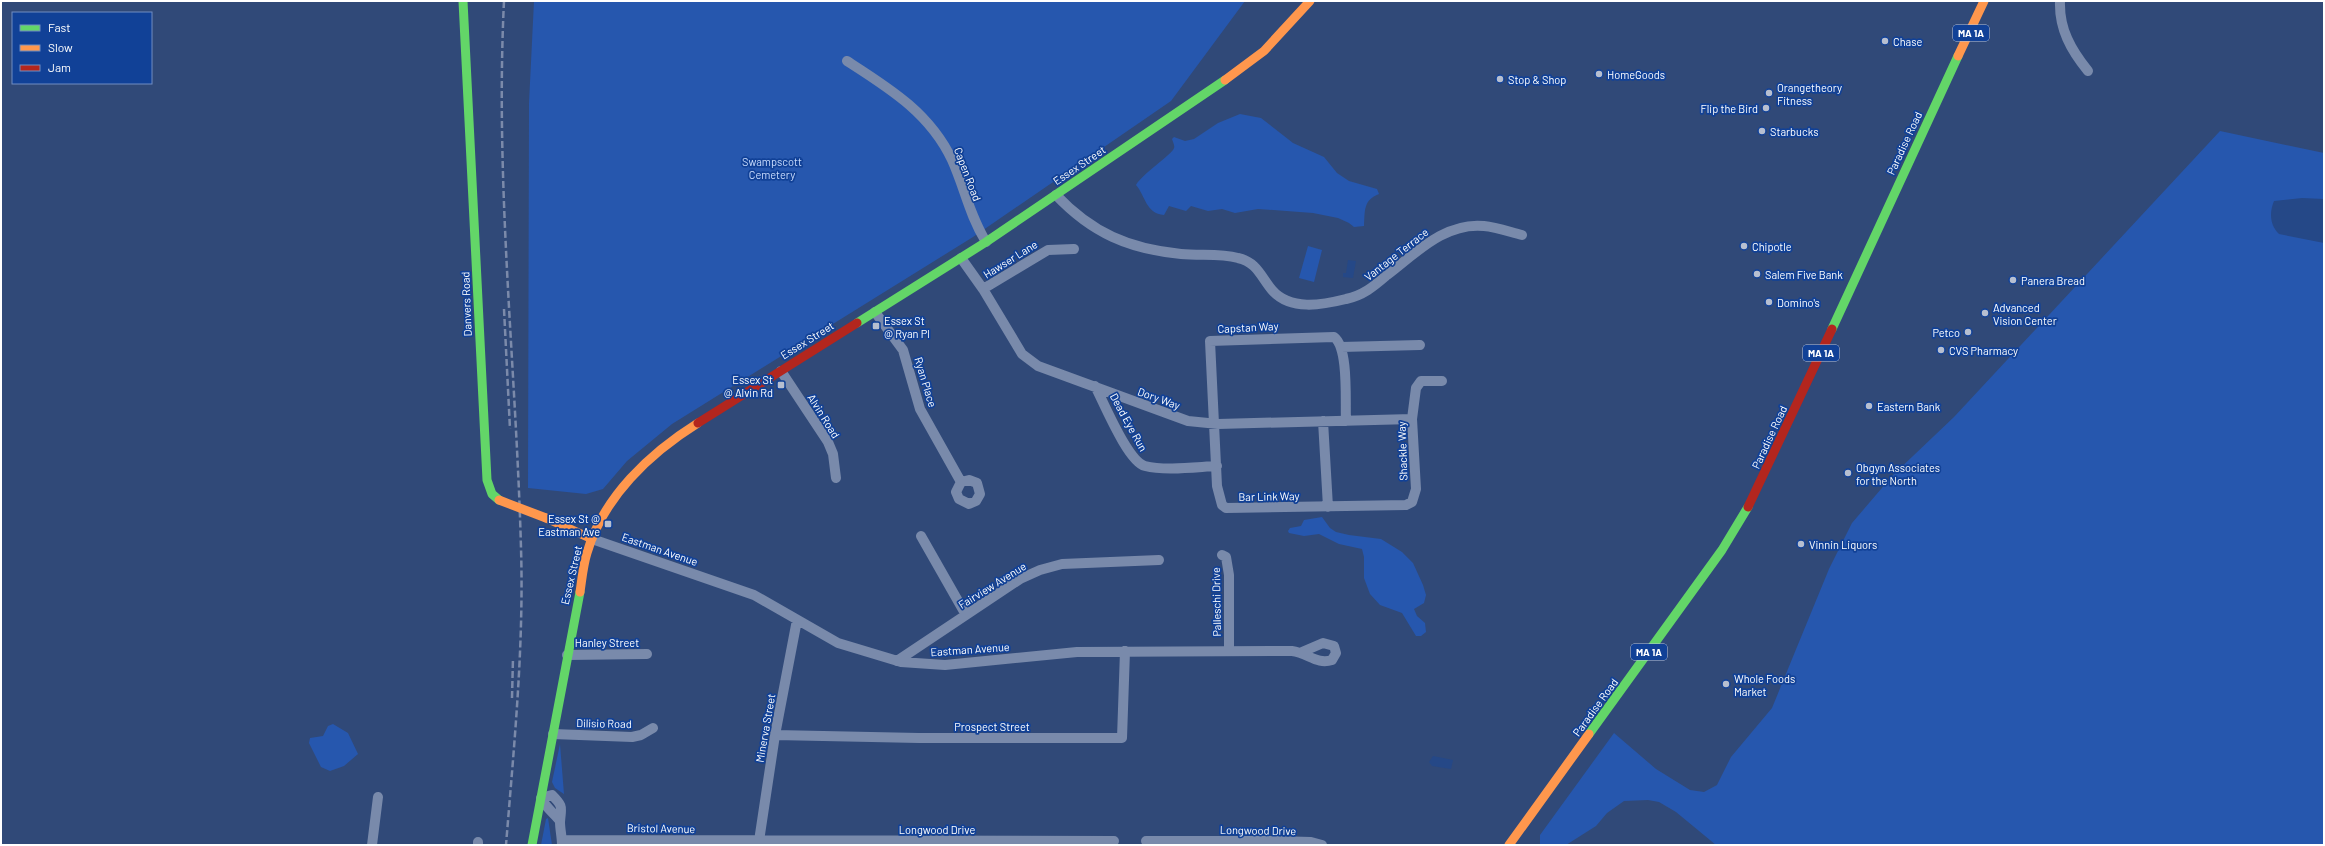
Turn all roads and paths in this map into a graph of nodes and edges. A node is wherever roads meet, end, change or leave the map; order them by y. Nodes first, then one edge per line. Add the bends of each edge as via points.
1 (463, 1) edge
2 (1310, 1) edge
3 (1984, 1) edge
4 (2060, 1) edge
5 (847, 61) dead end
6 (2088, 71) dead end
7 (1056, 195) junction
8 (1522, 236) dead end
9 (986, 242) junction
10 (1074, 249) dead end
11 (961, 258) junction
12 (983, 289) junction
13 (875, 312) junction
14 (1420, 345) dead end
15 (1341, 347) junction
16 (780, 371) junction
17 (1442, 381) dead end
18 (1095, 386) junction
19 (1412, 419) junction
20 (1323, 421) junction
21 (1346, 421) junction
22 (1216, 424) junction
23 (1217, 466) junction
24 (836, 478) dead end
25 (961, 482) dead end
26 (1415, 496) joint
27 (1328, 507) junction
28 (921, 536) dead end
29 (592, 539) junction
30 (1222, 555) dead end
31 (1160, 560) dead end
32 (966, 615) junction
33 (797, 620) junction
34 (1125, 651) junction
35 (1229, 652) junction
36 (1302, 652) dead end
37 (567, 654) junction
38 (647, 654) dead end
39 (897, 661) junction
40 (653, 728) dead end
41 (553, 734) junction
42 (775, 735) junction
43 (378, 797) dead end
44 (541, 798) junction
45 (759, 841) junction
46 (1114, 841) dead end
47 (1146, 841) dead end
48 (562, 842) edge
49 (786, 843) edge
50 (1226, 843) edge
51 (372, 845) edge
52 (532, 845) edge
53 (1322, 845) edge
54 (1510, 845) edge

1 - 29 main road, Danvers Road, bridge via 488,480 492,494 499,500
2 - 7 main road, Essex Street via 1264,51 1246,65
3 - 54 main road, Paradise Road / MA 1A via 1755,495 1722,550
4 - 6 street via 2063,32 2070,47
5 - 9 street, Capen Road via 900,96 917,110 931,127 949,154 975,224
7 - 8 street, Vantage Terrace via 1074,214 1091,226 1123,242 1172,253 1230,256 1246,260 1258,269 1280,298 1298,304 1337,301 1363,294 1431,242 1459,227 1485,226
7 - 9 main road, Essex Street
9 - 11 main road, Essex Street
10 - 12 street, Hawser Lane via 1048,250
11 - 12 street, Dory Way
11 - 13 main road, Essex Street
12 - 18 street, Dory Way via 1022,354 1030,361
13 - 16 main road, Essex Street
13 - 25 street, Ryan Place via 905,354 920,409
14 - 15 street
15 - 21 street
15 - 22 street, Capstan Way via 1334,337 1210,340
16 - 24 street, Alvin Road via 828,442 833,454
16 - 29 main road, Essex Street via 685,431 657,453 615,495
17 - 19 street, Shackle Way via 1421,381 1418,384
18 - 22 street, Dory Way via 1188,421
18 - 23 street, Dead Eye Run via 1130,452 1140,464 1159,468
19 - 21 street, Dory Way
19 - 26 street, Shackle Way
20 - 21 street, Dory Way
20 - 22 street, Dory Way
20 - 27 street
22 - 23 street, Bar Link Way
23 - 27 street, Bar Link Way via 1219,493 1222,505 1226,508
26 - 27 street, Bar Link Way via 1406,505
28 - 32 street
29 - 33 street, Eastman Avenue via 754,595
29 - 37 main road, Essex Street via 581,580
30 - 35 street, Palleschi Drive via 1226,557 1230,575
31 - 32 street, Fairview Avenue via 1076,562 1050,566 1020,580
32 - 39 street, Fairview Avenue
33 - 39 street, Eastman Avenue via 838,643
33 - 42 street, Minerva Street
34 - 35 street, Eastman Avenue
34 - 39 street, Eastman Avenue via 1041,654 945,665
34 - 42 street, Prospect Street via 1122,738
35 - 36 street, Eastman Avenue
37 - 38 street, Hanley Street
37 - 41 main road, Essex Street
40 - 41 street, Dilisio Road via 641,735 622,738
41 - 44 main road, Essex Street
42 - 45 street, Minerva Street
43 - 51 street
44 - 48 street via 560,821
44 - 52 main road, Essex Street
45 - 48 street, Bristol Avenue
45 - 49 street, Longwood Drive
46 - 49 street, Longwood Drive
47 - 50 street, Longwood Drive
50 - 53 street, Longwood Drive via 1311,842

